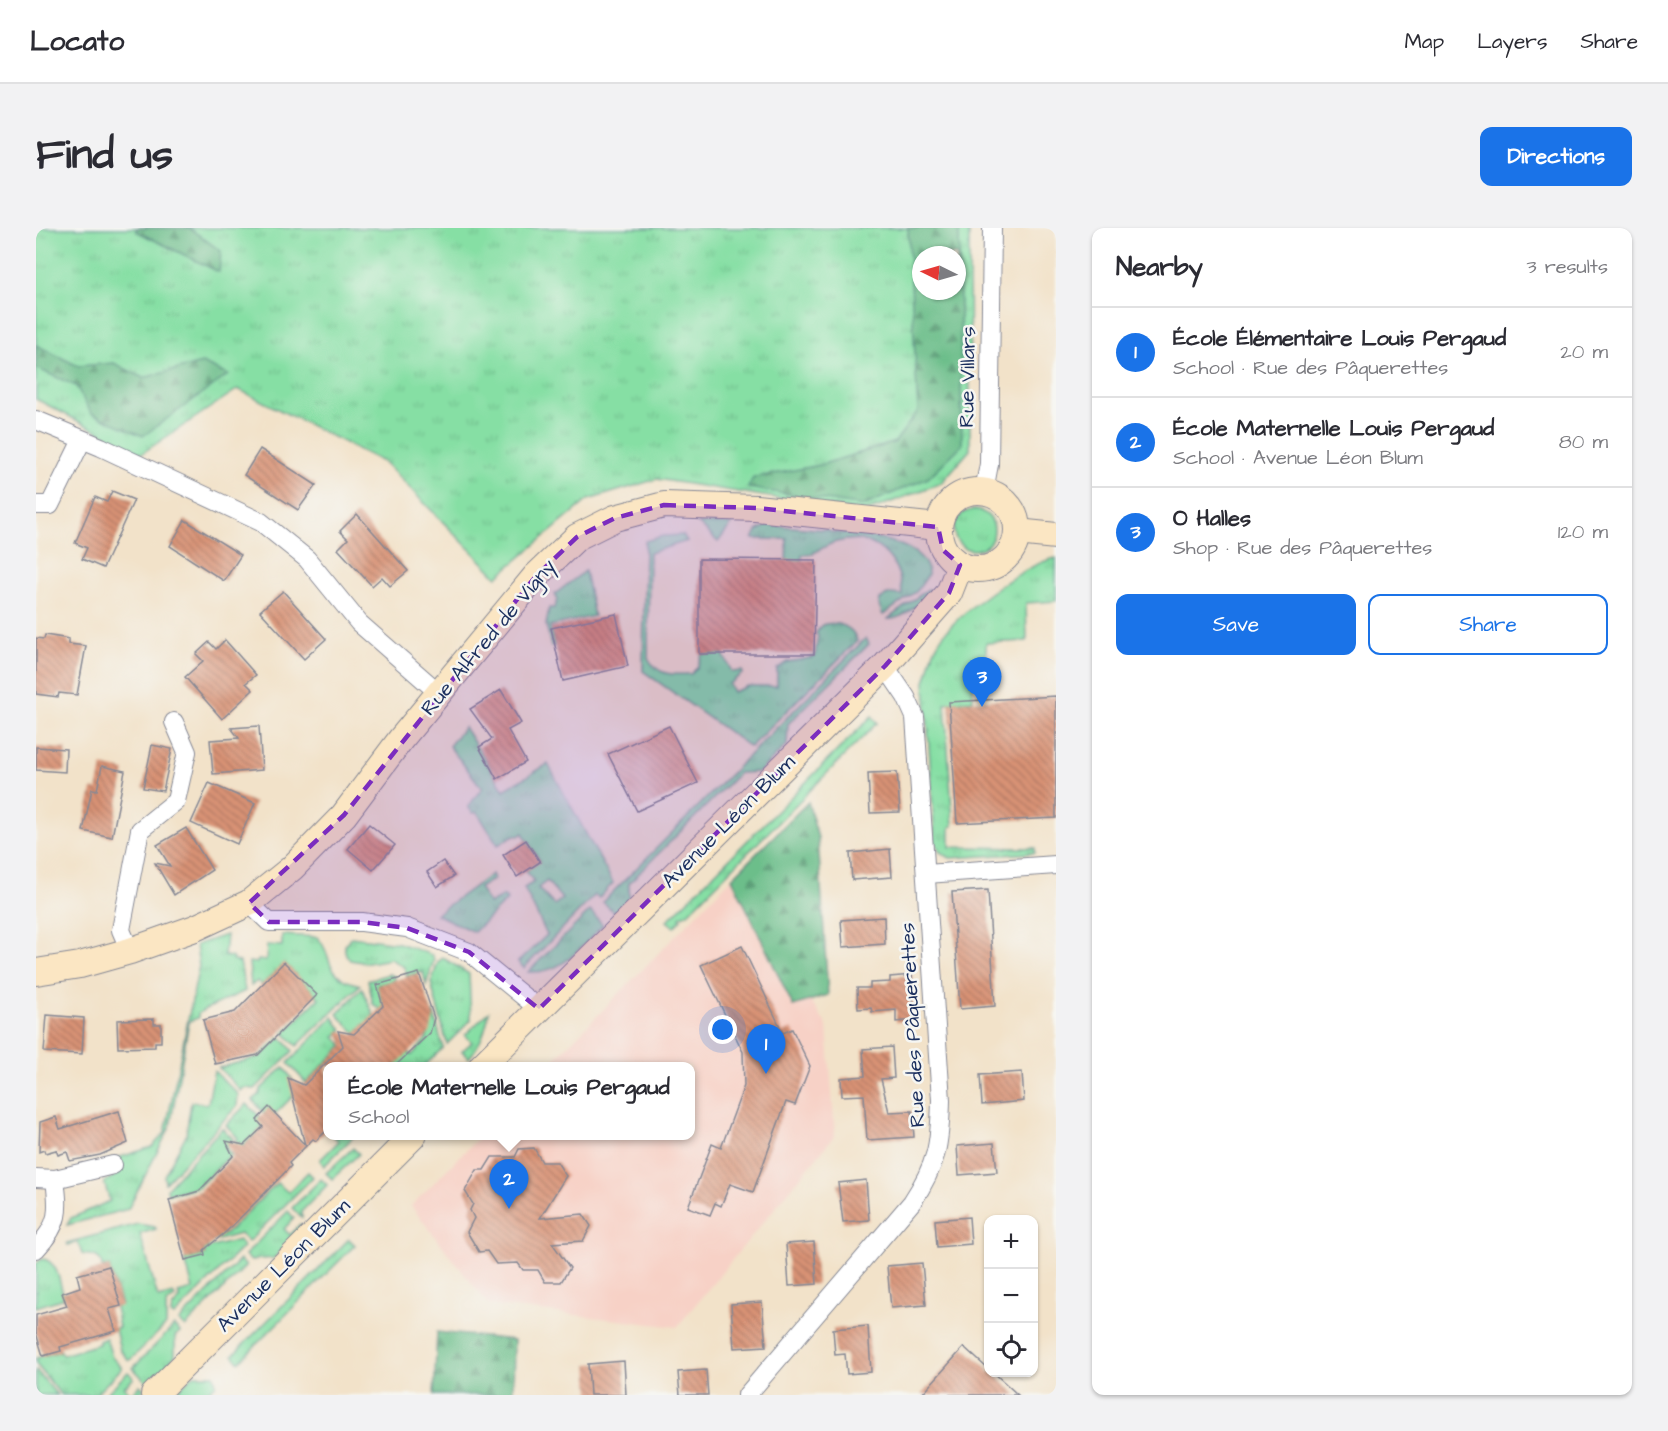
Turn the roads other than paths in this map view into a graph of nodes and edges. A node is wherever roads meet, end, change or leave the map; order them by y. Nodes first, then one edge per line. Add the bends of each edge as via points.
1 (992, 228) edge
2 (36, 420) edge
3 (82, 440) junction
4 (984, 491) junction
5 (36, 505) edge
6 (938, 527) junction
7 (1017, 532) junction
8 (1056, 536) edge
9 (960, 566) junction
10 (885, 666) junction
11 (439, 693) junction
12 (174, 722) dead end
13 (1056, 865) edge
14 (926, 874) junction
15 (249, 903) junction
16 (130, 951) junction
17 (36, 972) edge
18 (539, 1009) junction
19 (486, 1062) edge
20 (409, 1140) edge
21 (113, 1165) dead end
22 (36, 1178) edge
23 (55, 1179) junction
24 (36, 1249) edge
25 (154, 1395) edge
26 (747, 1395) edge

1 - 4 street, Rue Villars via 989,464
2 - 3 street
3 - 5 street via 50,505
3 - 11 street via 261,522 307,559 359,623
4 - 6 street via 965,493 948,503
4 - 7 street via 995,494 1012,510
6 - 9 street via 944,549
6 - 11 street, Rue Alfred de Vigny via 756,508 675,505 615,518 577,537 535,577
7 - 8 street
7 - 9 street via 1014,545 998,564 985,569
9 - 10 street, Avenue Léon Blum via 949,593
10 - 14 street, Rue des Pâquerettes via 915,717
10 - 18 street, Avenue Léon Blum
11 - 15 street, Rue Alfred de Vigny via 344,815 292,868
12 - 16 street via 187,752 176,801 140,830 122,930
13 - 14 street
14 - 26 street, Rue des Pâquerettes via 941,1100 940,1140 929,1177 912,1203
15 - 16 street, Rue Alfred de Vigny
15 - 18 street via 269,922 362,922 407,928 469,952
16 - 17 street, Rue Alfred de Vigny
18 - 19 street, Avenue Léon Blum
20 - 25 street, Avenue Léon Blum
21 - 23 street
22 - 23 street
23 - 24 street via 58,1213 54,1226

